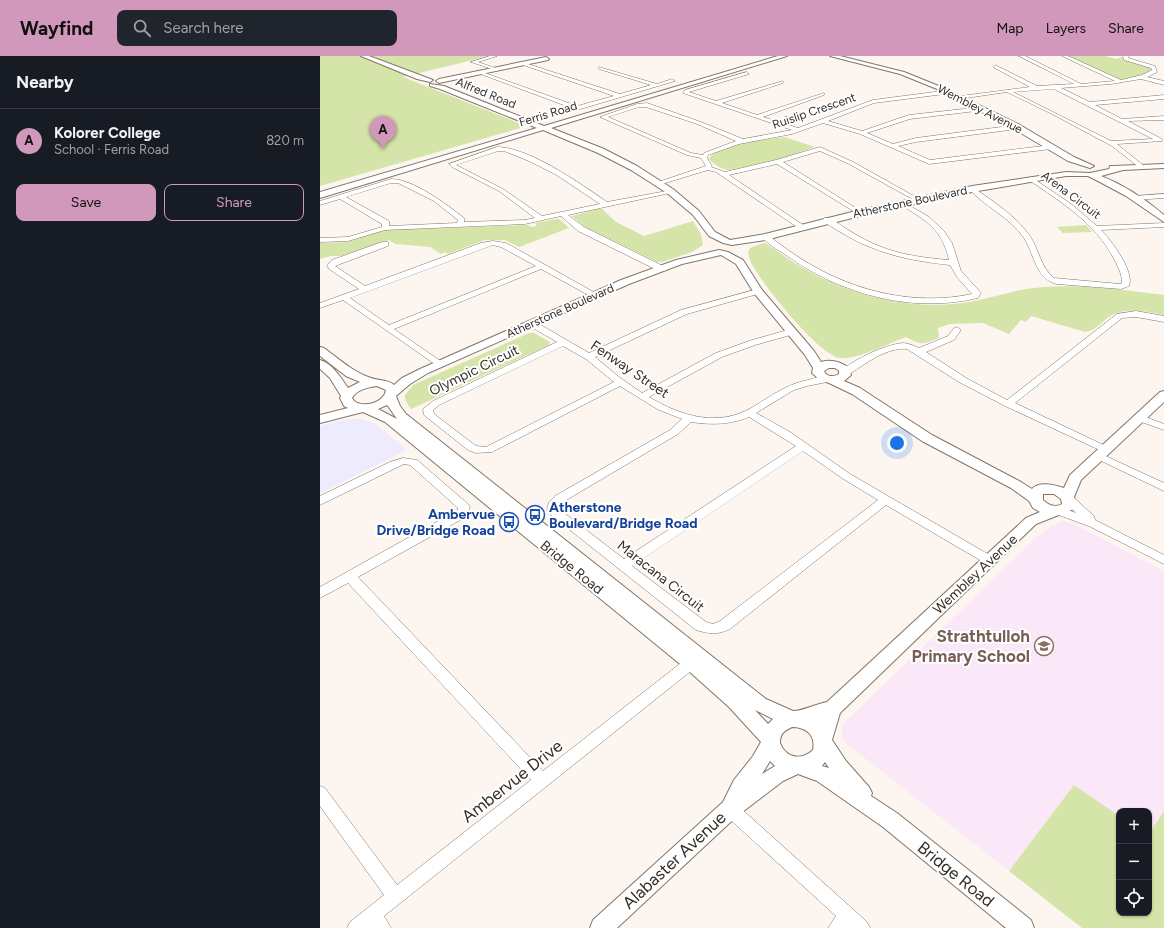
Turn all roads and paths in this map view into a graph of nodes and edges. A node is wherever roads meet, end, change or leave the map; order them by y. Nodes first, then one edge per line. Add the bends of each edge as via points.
1 (364, 56) edge
2 (495, 56) edge
3 (784, 56) edge
4 (833, 56) edge
5 (840, 56) edge
6 (1021, 56) edge
7 (1064, 56) edge
8 (1127, 56) edge
9 (546, 59) dead end
10 (525, 64) junction
11 (995, 66) dead end
12 (601, 68) dead end
13 (885, 68) junction
14 (496, 70) junction
15 (747, 72) dead end
16 (480, 73) junction
17 (1141, 77) junction
18 (672, 81) dead end
19 (1120, 81) junction
20 (432, 82) junction
21 (780, 82) dead end
22 (1164, 83) edge
23 (656, 85) junction
24 (1080, 85) junction
25 (1054, 87) junction
26 (1036, 88) junction
27 (1008, 91) junction
28 (950, 92) junction
29 (822, 94) dead end
30 (620, 96) junction
31 (1164, 97) edge
32 (961, 98) junction
33 (716, 103) junction
34 (1089, 104) junction
35 (982, 109) junction
36 (756, 117) junction
37 (1164, 118) edge
38 (1122, 120) junction
39 (823, 121) junction
40 (1017, 127) junction
41 (544, 128) junction
42 (798, 130) junction
43 (862, 133) junction
44 (1162, 140) edge
45 (742, 141) junction
46 (1109, 143) junction
47 (893, 146) junction
48 (1050, 147) junction
49 (704, 156) junction
50 (1071, 159) junction
51 (778, 162) junction
52 (1164, 166) edge
53 (1142, 167) junction
54 (707, 168) junction
55 (1078, 169) junction
56 (1095, 171) junction
57 (724, 174) junction
58 (1066, 174) junction
59 (1031, 179) junction
60 (660, 184) junction
61 (972, 189) junction
62 (670, 191) junction
63 (320, 195) edge
64 (1164, 196) edge
65 (341, 197) junction
66 (1135, 198) junction
67 (918, 200) junction
68 (320, 203) edge
69 (902, 203) junction
70 (605, 204) junction
71 (860, 213) junction
72 (563, 214) junction
73 (541, 219) junction
74 (1164, 219) edge
75 (828, 220) junction
76 (460, 225) junction
77 (1164, 225) edge
78 (385, 228) junction
79 (800, 228) junction
80 (1097, 228) junction
81 (760, 238) junction
82 (320, 240) edge
83 (385, 244) dead end
84 (734, 245) junction
85 (717, 246) junction
86 (740, 262) junction
87 (953, 262) junction
88 (542, 266) junction
89 (662, 269) junction
90 (364, 289) junction
91 (758, 291) junction
92 (595, 295) junction
93 (344, 297) junction
94 (320, 306) edge
95 (1164, 319) edge
96 (531, 323) junction
97 (388, 328) junction
98 (957, 330) dead end
99 (791, 332) junction
100 (564, 342) junction
101 (320, 350) edge
102 (918, 352) junction
103 (810, 353) junction
104 (588, 357) junction
105 (861, 361) junction
106 (320, 363) edge
107 (439, 364) junction
108 (832, 364) junction
109 (818, 370) junction
110 (424, 371) junction
111 (846, 373) junction
112 (831, 379) junction
113 (620, 382) junction
114 (806, 382) junction
115 (372, 383) junction
116 (856, 391) junction
117 (391, 395) junction
118 (1164, 395) edge
119 (346, 396) junction
120 (644, 396) junction
121 (1008, 404) junction
122 (362, 408) junction
123 (749, 413) junction
124 (320, 414) edge
125 (1140, 418) junction
126 (688, 419) junction
127 (320, 420) edge
128 (1164, 427) edge
129 (803, 446) junction
130 (1102, 453) junction
131 (1075, 478) junction
132 (1164, 486) edge
133 (1042, 495) junction
134 (885, 500) junction
135 (320, 501) edge
136 (1063, 504) junction
137 (1031, 521) junction
138 (990, 560) junction
139 (1164, 560) edge
140 (623, 566) junction
141 (349, 576) junction
142 (320, 593) edge
143 (691, 663) junction
144 (832, 709) junction
145 (795, 719) junction
146 (770, 741) junction
147 (823, 741) junction
148 (797, 766) junction
149 (542, 781) junction
150 (320, 793) edge
151 (730, 809) junction
152 (890, 820) junction
153 (396, 897) junction
154 (377, 921) edge
155 (842, 922) edge
156 (356, 928) edge
157 (601, 928) edge
158 (861, 928) edge
159 (1023, 928) edge

1 - 20 street, Alfred Road
2 - 14 street via 473,62
3 - 41 street, Ferris Road
4 - 13 street, Wembley Avenue
5 - 13 street, Wembley Avenue
6 - 24 street
7 - 19 street
8 - 17 street via 1126,59 1147,64 1156,71
9 - 10 street
10 - 14 street
10 - 30 street
11 - 26 street
12 - 23 street
13 - 28 street, Wembley Avenue via 913,76
14 - 16 street
15 - 33 street via 685,92
16 - 20 street
16 - 30 street via 576,107
17 - 19 street
17 - 22 street
18 - 23 street
19 - 24 street
20 - 41 street, Alfred Road
21 - 33 street
23 - 30 street
24 - 25 street
25 - 26 street
25 - 34 street
26 - 27 street
27 - 32 street
27 - 46 street
28 - 32 street, Wembley Avenue
28 - 39 street, Ruislip Crescent via 882,100
29 - 36 street
31 - 34 street
32 - 35 street, Wembley Avenue
33 - 36 street
34 - 38 street
35 - 40 street, Wembley Avenue
35 - 43 street via 908,118
36 - 42 street
37 - 38 street
38 - 44 street
39 - 42 street, Ruislip Crescent
39 - 43 street
40 - 47 street via 916,140
40 - 48 street, Wembley Avenue
41 - 60 street, Alfred Road via 614,158
41 - 63 street, Ferris Road
42 - 45 street, Ruislip Crescent
43 - 47 street
44 - 46 street
45 - 49 street, Ruislip Crescent
45 - 49 street via 699,122 647,105 639,105 602,117 689,154
46 - 53 street
47 - 48 street via 924,161 932,162
48 - 50 street, Wembley Avenue
49 - 54 street
50 - 55 street, Wembley Avenue
50 - 56 street, Wembley Avenue
51 - 57 street
51 - 67 street via 817,149 823,150
51 - 71 street
52 - 53 street, Atherstone Boulevard
53 - 56 street, Atherstone Boulevard
54 - 57 street
54 - 60 street
55 - 56 street, Wembley Avenue via 1082,172
55 - 58 street, Atherstone Boulevard
56 - 58 street, Atherstone Boulevard
56 - 66 street, Wembley Avenue
57 - 79 street
58 - 59 street, Atherstone Boulevard
59 - 61 street, Atherstone Boulevard
59 - 80 street, Arena Circuit
60 - 62 street, Alfred Road
61 - 67 street, Atherstone Boulevard
61 - 80 street, Arena Circuit via 1010,218 1023,232 1032,245 1040,267 1051,280 1124,286 1127,282 1123,268
62 - 70 street
62 - 85 street, Alfred Road via 696,213
64 - 66 street
65 - 68 street
65 - 76 street via 391,181 399,181 462,218
65 - 78 street via 383,221 386,224
66 - 74 street, Wembley Avenue
67 - 69 street, Atherstone Boulevard
69 - 71 street, Atherstone Boulevard
69 - 87 street via 928,219 942,232 949,245
70 - 72 street
70 - 73 street via 557,173 505,149 497,149 452,164 507,194
71 - 75 street, Atherstone Boulevard
72 - 73 street
72 - 89 street via 581,229
73 - 76 street
75 - 79 street, Atherstone Boulevard
75 - 87 street via 865,243 884,251 916,259
76 - 78 street
77 - 80 street
78 - 82 street via 343,240
79 - 81 street, Atherstone Boulevard
81 - 84 street, Atherstone Boulevard
81 - 87 street via 819,272 868,292 901,299 942,301 975,296 977,293 960,276
83 - 90 street via 331,264
84 - 85 street
84 - 85 street
84 - 86 street
85 - 86 street
85 - 89 street, Atherstone Boulevard via 698,257
86 - 91 street
88 - 90 street via 500,244 484,244
88 - 92 street
88 - 97 street
89 - 92 street, Atherstone Boulevard
90 - 93 street
91 - 99 street
91 - 104 street via 684,312
92 - 96 street, Atherstone Boulevard
93 - 94 street
93 - 97 street
95 - 121 street via 1136,314 1120,316
96 - 100 street, Fenway Street
96 - 107 street, Atherstone Boulevard
97 - 107 street
98 - 102 street via 951,338
99 - 103 street
99 - 120 street via 718,355
100 - 104 street, Fenway Street
100 - 113 street, Olympic Circuit via 436,403 428,409 429,415 472,448 488,450
101 - 115 street via 350,373
102 - 105 street via 901,346
102 - 121 street
103 - 108 street
103 - 109 street
104 - 113 street, Fenway Street
105 - 108 street
105 - 111 street
106 - 119 street via 334,376
107 - 110 street, Atherstone Boulevard
108 - 109 street via 823,365
108 - 111 street via 844,368
109 - 112 street via 822,377
109 - 114 street, Fenway Street
110 - 115 street, Atherstone Boulevard via 394,380
110 - 117 street, Atherstone Boulevard via 399,386
111 - 112 street via 841,378
111 - 116 street
112 - 114 street, Fenway Street
112 - 116 street
113 - 120 street, Fenway Street
114 - 123 street, Fenway Street via 785,391
115 - 117 street via 386,384 392,389
115 - 119 street, Atherstone Boulevard via 359,386
116 - 133 street via 927,438 1016,485
117 - 122 street, Atherstone Boulevard via 382,403
117 - 145 street, Bridge Road via 394,406 402,417 760,704
118 - 125 street
119 - 122 street, Bridge Road via 349,405
119 - 124 street, Atherstone Boulevard
120 - 126 street, Fenway Street via 672,413
121 - 130 street
122 - 127 street, Atherstone Boulevard
122 - 143 street, Bridge Road via 389,419
123 - 126 street, Fenway Street via 726,420
123 - 129 street
125 - 128 street
125 - 130 street
126 - 140 street, Maracana Circuit via 674,432 559,499 553,505 555,512
129 - 134 street
129 - 140 street
130 - 131 street
130 - 132 street
131 - 133 street
131 - 136 street
133 - 136 street via 1061,492
133 - 136 street via 1046,509
133 - 137 street, Wembley Avenue
134 - 138 street
134 - 140 street, Maracana Circuit via 719,629 702,626
135 - 141 street via 394,464 407,461 413,462 464,507 459,515
136 - 137 street, Wembley Avenue
136 - 139 street
137 - 138 street, Wembley Avenue
138 - 144 street, Wembley Avenue
141 - 142 street
141 - 149 street
143 - 146 street, Bridge Road via 741,706
143 - 149 street, Ambervue Drive
144 - 145 street
144 - 147 street, Wembley Avenue
145 - 146 street via 779,724 771,733
145 - 147 street via 814,726 820,732
146 - 148 street via 771,749 781,760
146 - 151 street, Alabaster Avenue via 760,762 741,786
147 - 148 street via 819,756 807,764
147 - 152 street, Bridge Road via 853,784
148 - 151 street, Alabaster Avenue via 770,779
148 - 152 street, Bridge Road via 824,774
149 - 153 street, Ambervue Drive
150 - 153 street
151 - 155 street
151 - 157 street, Alabaster Avenue
152 - 159 street, Bridge Road
153 - 154 street, Ambervue Drive
154 - 156 street, Ambervue Drive
155 - 158 street

